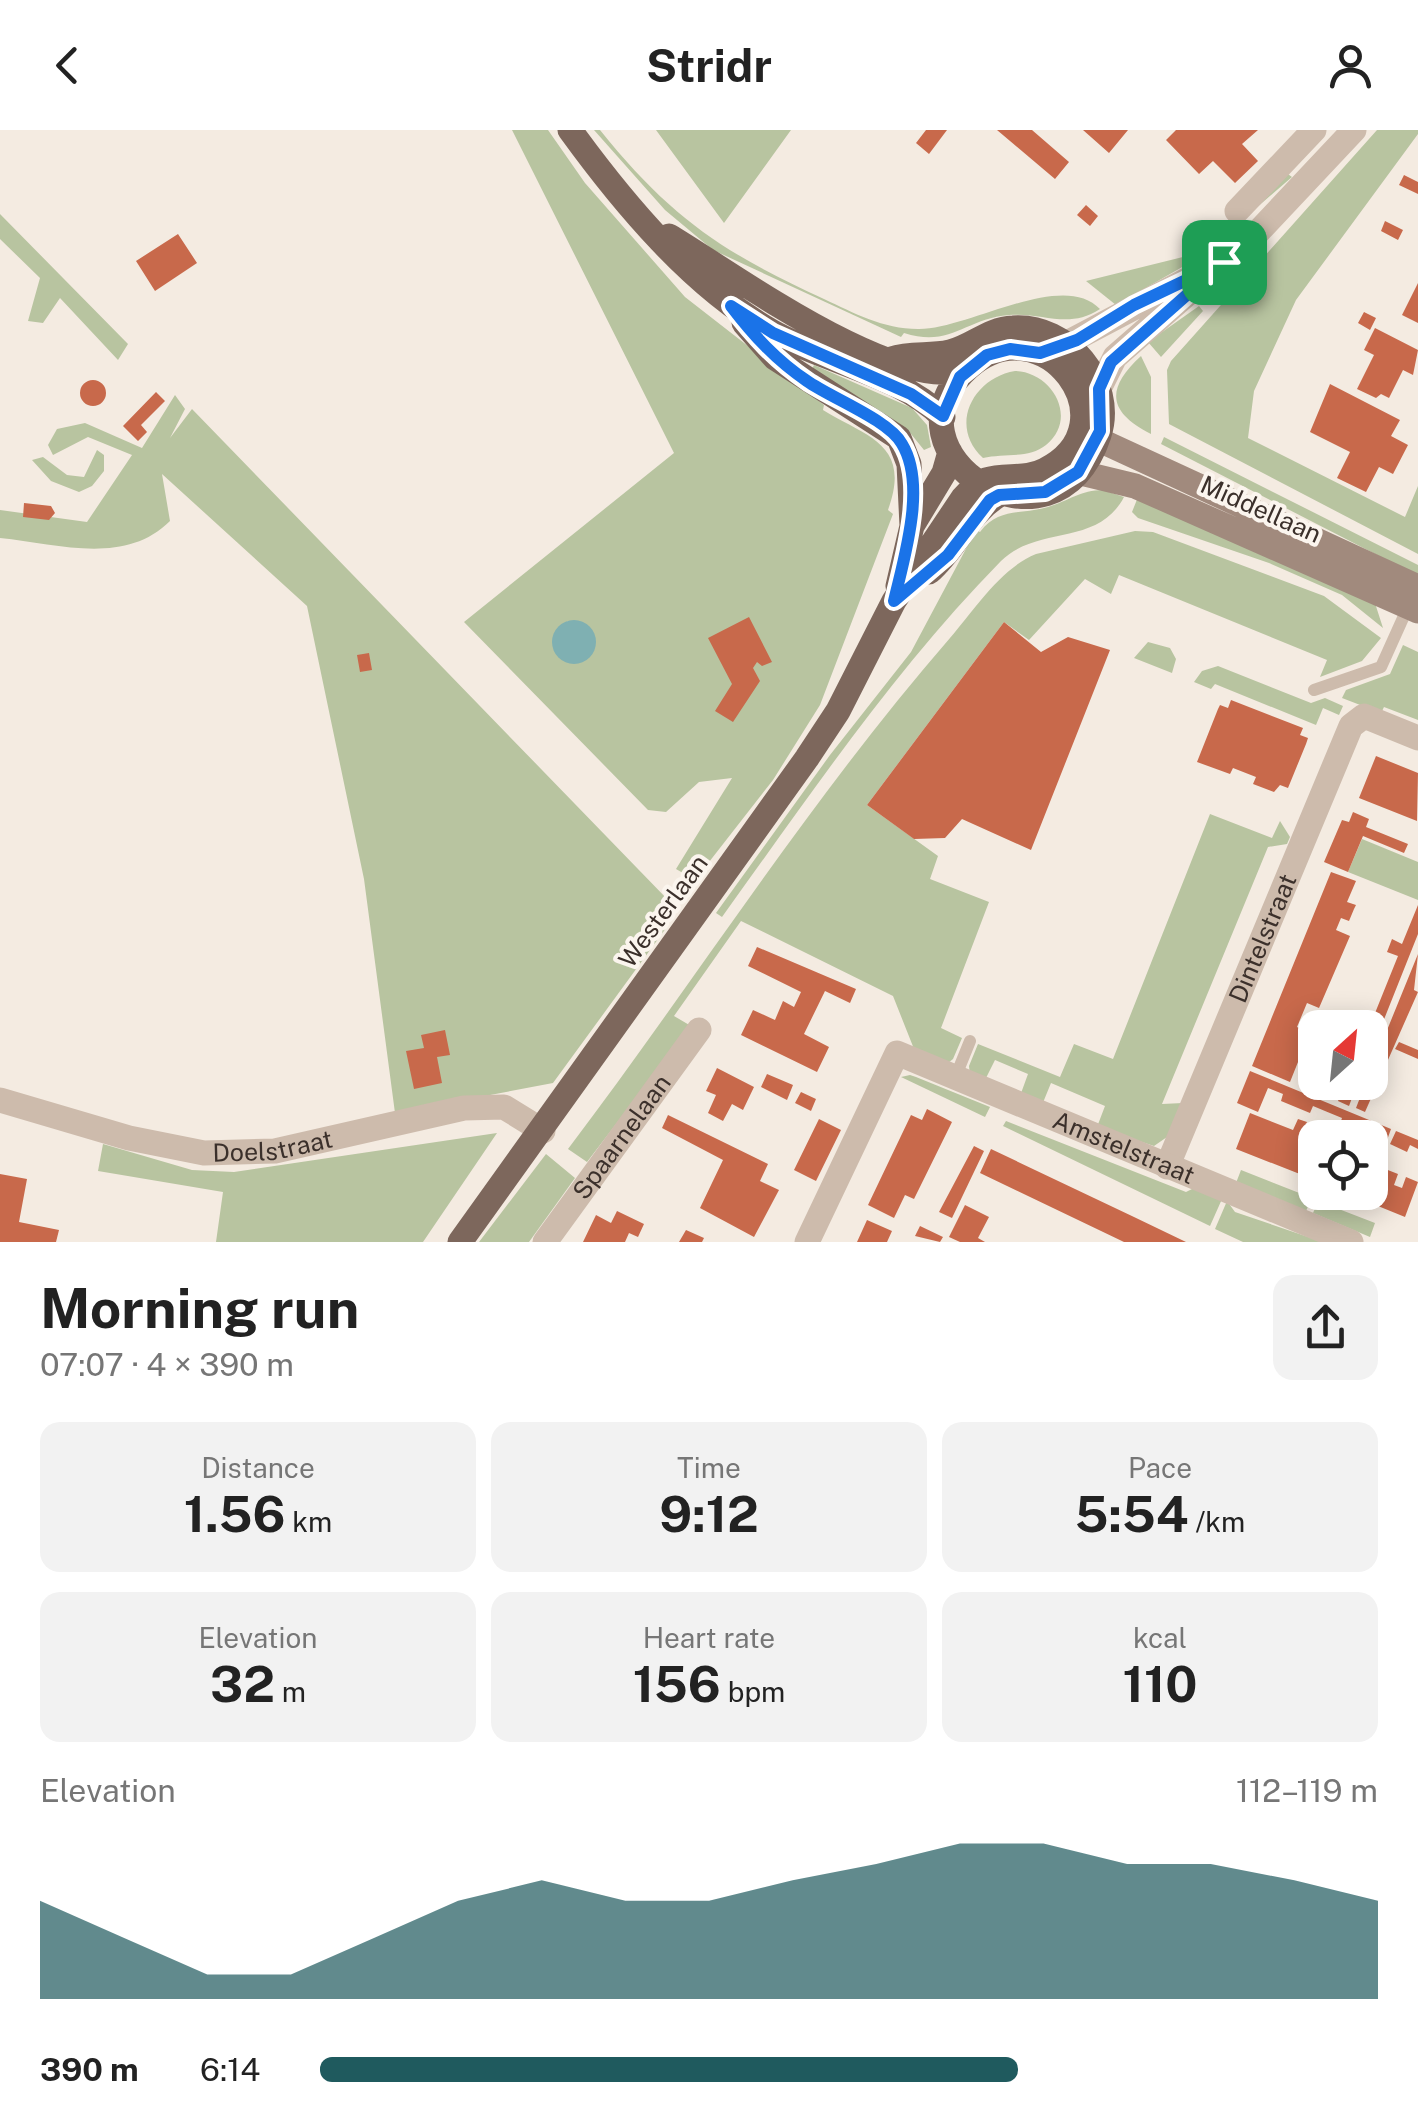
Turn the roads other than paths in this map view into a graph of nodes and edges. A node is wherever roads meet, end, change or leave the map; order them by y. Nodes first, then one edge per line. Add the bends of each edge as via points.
1 (570, 130) edge
2 (1315, 130) edge
3 (1354, 130) edge
4 (1336, 150) junction
5 (1237, 211) dead end
6 (652, 226) junction
7 (1224, 262) junction
8 (731, 306) junction
9 (1065, 344) junction
10 (1040, 353) junction
11 (961, 360) junction
12 (1095, 415) junction
13 (943, 416) junction
14 (950, 452) junction
15 (1078, 472) junction
16 (988, 489) junction
17 (912, 526) junction
18 (894, 601) junction
19 (1415, 602) edge
20 (1314, 690) dead end
21 (1418, 738) edge
22 (699, 1030) dead end
23 (970, 1041) dead end
24 (955, 1078) junction
25 (0, 1100) edge
26 (543, 1131) junction
27 (1167, 1167) junction
28 (1347, 1241) edge
29 (460, 1242) edge
30 (545, 1242) edge
31 (807, 1242) edge

1 - 6 main road
2 - 4 street
2 - 5 street
3 - 4 street
4 - 7 street
6 - 8 main road via 696,279
6 - 11 main road via 800,319 891,359 940,376
7 - 9 street
7 - 12 street via 1115,357
8 - 13 main road
8 - 17 main road via 775,358 898,438 909,464
9 - 10 main road
9 - 11 main road via 1014,328 984,336
9 - 12 main road via 1089,368
10 - 11 main road via 998,351
10 - 12 main road via 1060,365
11 - 13 main road
12 - 15 main road
12 - 16 main road via 1049,468
12 - 19 main road, Middellaan via 1163,469
13 - 14 main road
14 - 16 main road
14 - 17 main road, Westerlaan
15 - 16 main road via 1045,492
15 - 19 main road, Middellaan via 1135,486
16 - 18 main road, Westerlaan via 948,555
17 - 18 main road, Westerlaan
18 - 26 main road, Westerlaan via 818,742
19 - 20 lane via 1380,668
21 - 27 street, Dintelstraat via 1364,716 1351,726
22 - 30 street, Spaarnelaan
23 - 24 lane
24 - 27 street, Amstelstraat
24 - 31 street, Amstelstraat via 896,1054
25 - 26 street, Doelstraat via 204,1154 275,1151 464,1108 504,1107
26 - 29 main road, Westerlaan
27 - 28 street, Amstelstraat

